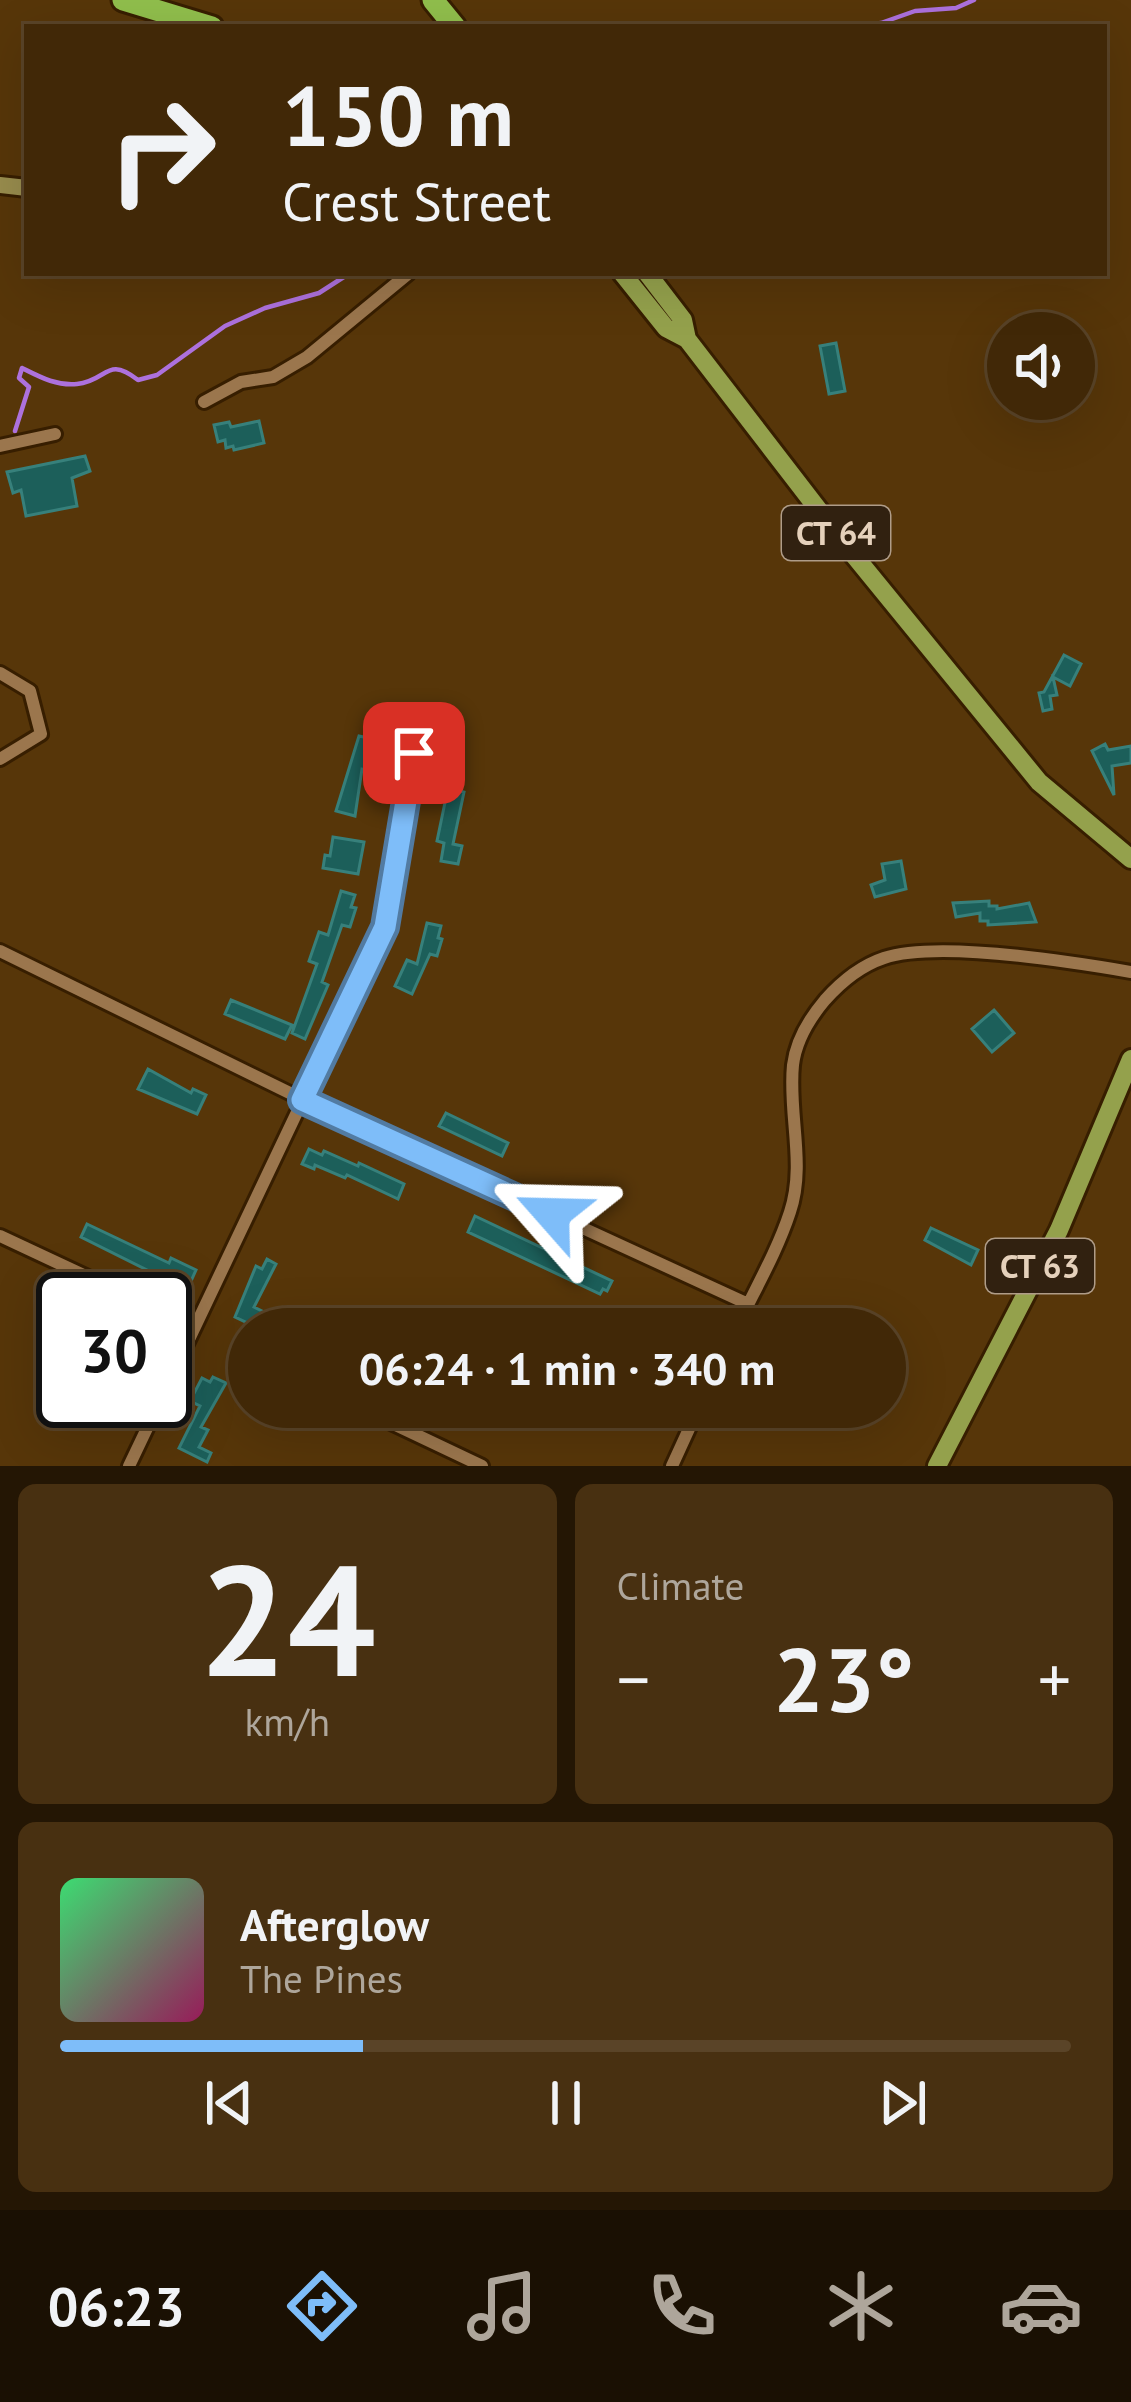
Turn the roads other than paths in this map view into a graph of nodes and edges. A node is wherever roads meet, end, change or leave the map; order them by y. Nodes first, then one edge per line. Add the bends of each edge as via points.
1 (122, 0) edge
2 (433, 0) edge
3 (202, 24) edge
4 (452, 24) edge
5 (405, 276) edge
6 (624, 276) edge
7 (649, 276) edge
8 (687, 339) junction
9 (204, 402) dead end
10 (55, 434) dead end
11 (0, 446) edge
12 (0, 673) edge
13 (414, 753) dead end
14 (0, 759) edge
15 (1131, 859) edge
16 (0, 951) edge
17 (1131, 973) edge
18 (1131, 1059) edge
19 (302, 1100) junction
20 (0, 1236) edge
21 (77, 1272) edge
22 (748, 1304) junction
23 (746, 1308) edge
24 (192, 1326) edge
25 (195, 1327) junction
26 (192, 1333) edge
27 (147, 1428) edge
28 (402, 1428) edge
29 (689, 1428) edge
30 (129, 1466) edge
31 (482, 1466) edge
32 (672, 1466) edge
33 (937, 1466) edge

1 - 3 highway
2 - 4 highway
5 - 9 street via 293,366
6 - 8 main road, CT 64 via 667,328
7 - 8 main road, CT 64 via 683,320
8 - 15 main road, CT 64 via 1039,782
10 - 11 street
12 - 14 street via 30,692 41,734
13 - 19 street via 385,927
16 - 19 street
17 - 22 street via 1062,960 905,953 851,975 798,1043 791,1210
18 - 33 main road, CT 63 via 1059,1230
19 - 22 street
19 - 25 street
20 - 21 street
22 - 23 street
24 - 25 street
25 - 26 street
27 - 30 street
28 - 31 street
29 - 32 street

